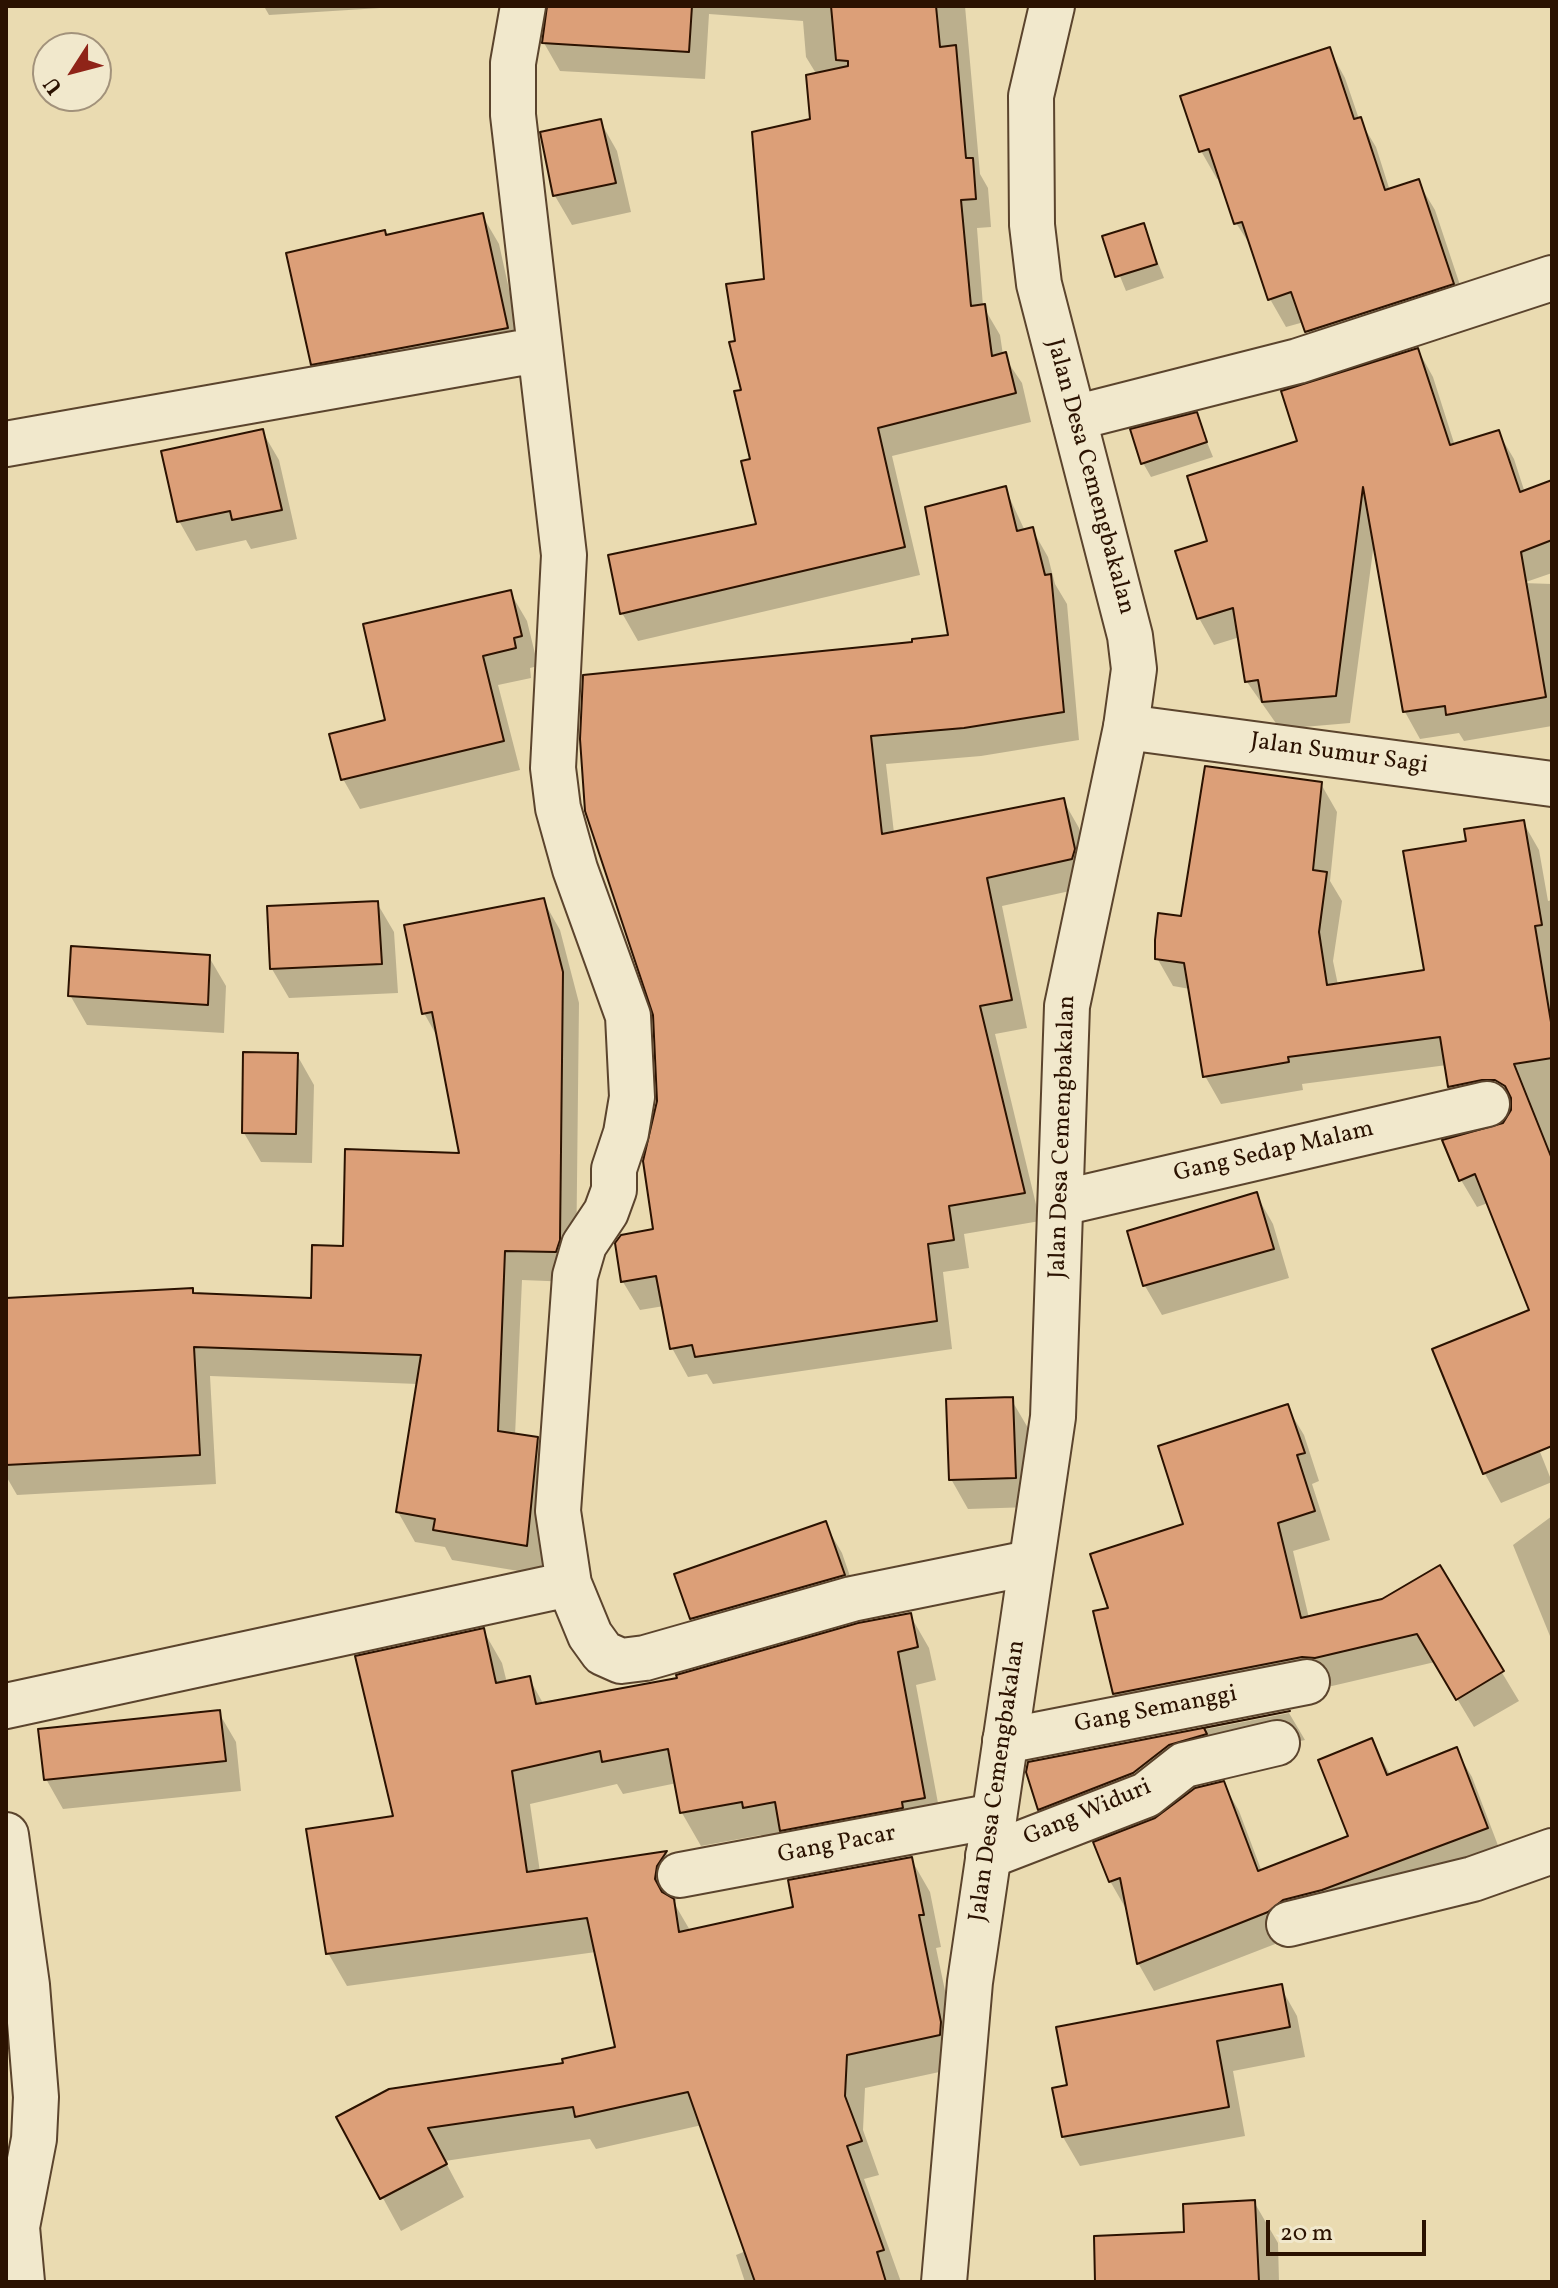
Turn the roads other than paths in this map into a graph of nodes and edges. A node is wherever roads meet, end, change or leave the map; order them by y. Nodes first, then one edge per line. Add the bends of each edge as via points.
1 (523, 6) edge
2 (1052, 6) edge
3 (1552, 278) edge
4 (537, 350) junction
5 (1074, 418) junction
6 (6, 444) edge
7 (1126, 727) junction
8 (1552, 784) edge
9 (1487, 1104) dead end
10 (1061, 1203) junction
11 (1029, 1563) junction
12 (569, 1584) junction
13 (1307, 1682) dead end
14 (6, 1706) edge
15 (1005, 1741) junction
16 (1277, 1743) dead end
17 (6, 1835) edge
18 (991, 1836) junction
19 (1552, 1851) edge
20 (680, 1875) dead end
21 (1289, 1924) dead end
22 (22, 2282) edge
23 (944, 2282) edge

1 - 4 street via 513,63 513,115
2 - 5 street, Jalan Desa Cemengbakalan via 1031,96 1032,225 1039,284
3 - 5 street via 1298,361
4 - 6 street
4 - 12 street via 564,555 554,782 575,869 628,1016 632,1097 614,1190 584,1245 575,1276 558,1511
5 - 7 street, Jalan Desa Cemengbakalan via 1130,636 1134,669
7 - 8 street, Jalan Sumur Sagi
7 - 10 street, Jalan Desa Cemengbakalan via 1067,1006
9 - 10 street, Gang Sedap Malam
10 - 11 street, Jalan Desa Cemengbakalan via 1053,1417
11 - 12 street via 852,1599 621,1661 603,1653 590,1635
11 - 15 street, Jalan Desa Cemengbakalan
12 - 14 street
13 - 15 street, Gang Semanggi
15 - 18 street, Jalan Desa Cemengbakalan
16 - 18 street, Gang Widuri via 1184,1765 1146,1795
17 - 22 street via 36,2097 34,2139 17,2227
18 - 20 street, Gang Pacar
18 - 23 street, Jalan Desa Cemengbakalan via 970,1982
19 - 21 street via 1473,1879

